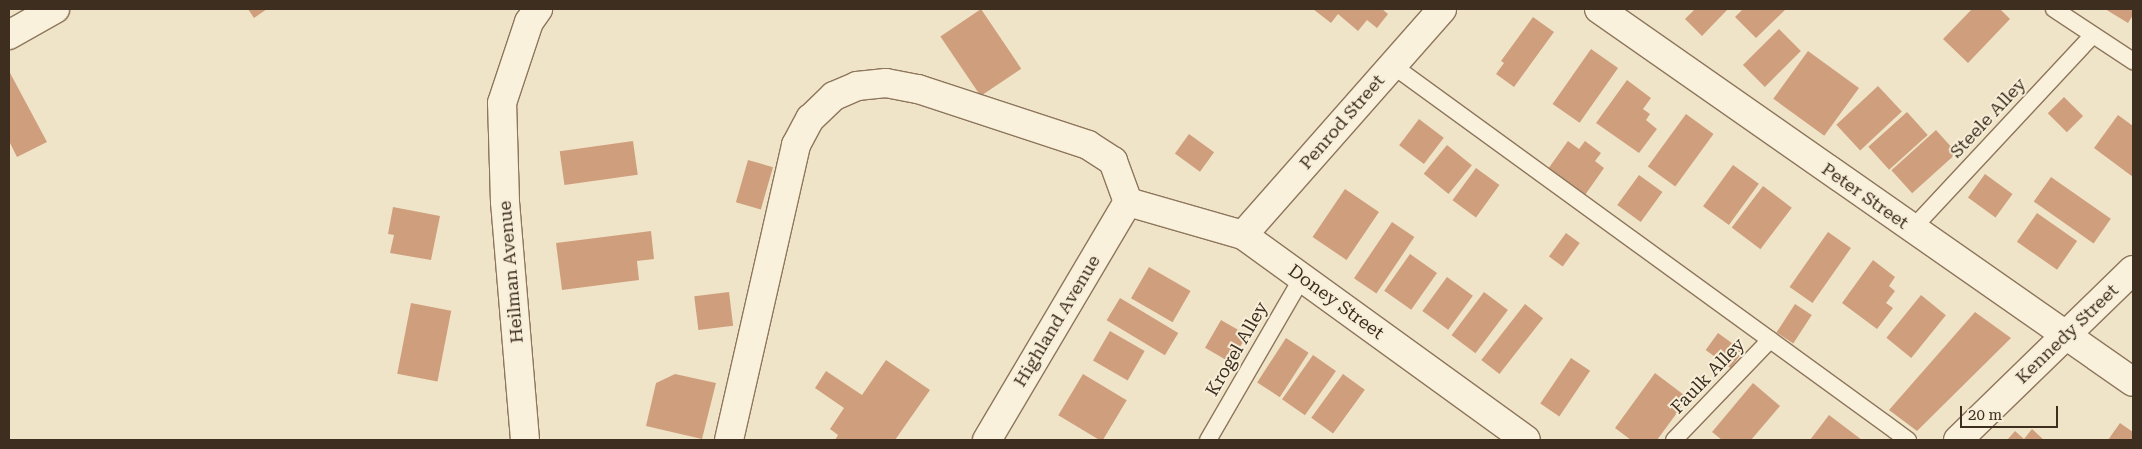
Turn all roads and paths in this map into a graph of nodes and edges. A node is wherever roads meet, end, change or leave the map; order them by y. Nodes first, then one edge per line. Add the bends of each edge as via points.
1 (55, 9) edge
2 (538, 9) edge
3 (1442, 9) edge
4 (1598, 9) edge
5 (2054, 9) edge
6 (2093, 34) junction
7 (9, 35) edge
8 (2133, 61) edge
9 (1392, 65) junction
10 (1128, 202) junction
11 (1912, 229) junction
12 (1243, 235) junction
13 (2133, 270) edge
14 (1302, 278) junction
15 (2063, 336) junction
16 (1770, 340) junction
17 (2133, 382) edge
18 (525, 440) edge
19 (729, 440) edge
20 (986, 440) edge
21 (1208, 440) edge
22 (1526, 440) edge
23 (1674, 440) edge
24 (1908, 440) edge
25 (1958, 440) edge

1 - 7 street
2 - 18 street, Heilman Avenue via 529,22 502,102 505,202
3 - 9 street, Penrod Street
4 - 11 street, Peter Street
5 - 6 lane
6 - 8 lane
6 - 11 lane, Steele Alley
9 - 12 street, Penrod Street
9 - 16 lane
10 - 12 street, Doney Street
10 - 19 street via 1113,161 1088,146 918,89 886,83 857,86 834,96 810,119 796,145
10 - 20 street, Highland Avenue
11 - 15 street, Peter Street
12 - 14 street, Doney Street
13 - 15 street, Kennedy Street
14 - 21 lane, Krogel Alley
14 - 22 street, Doney Street
15 - 17 street, Peter Street
15 - 25 street, Kennedy Street
16 - 23 lane, Faulk Alley
16 - 24 lane

